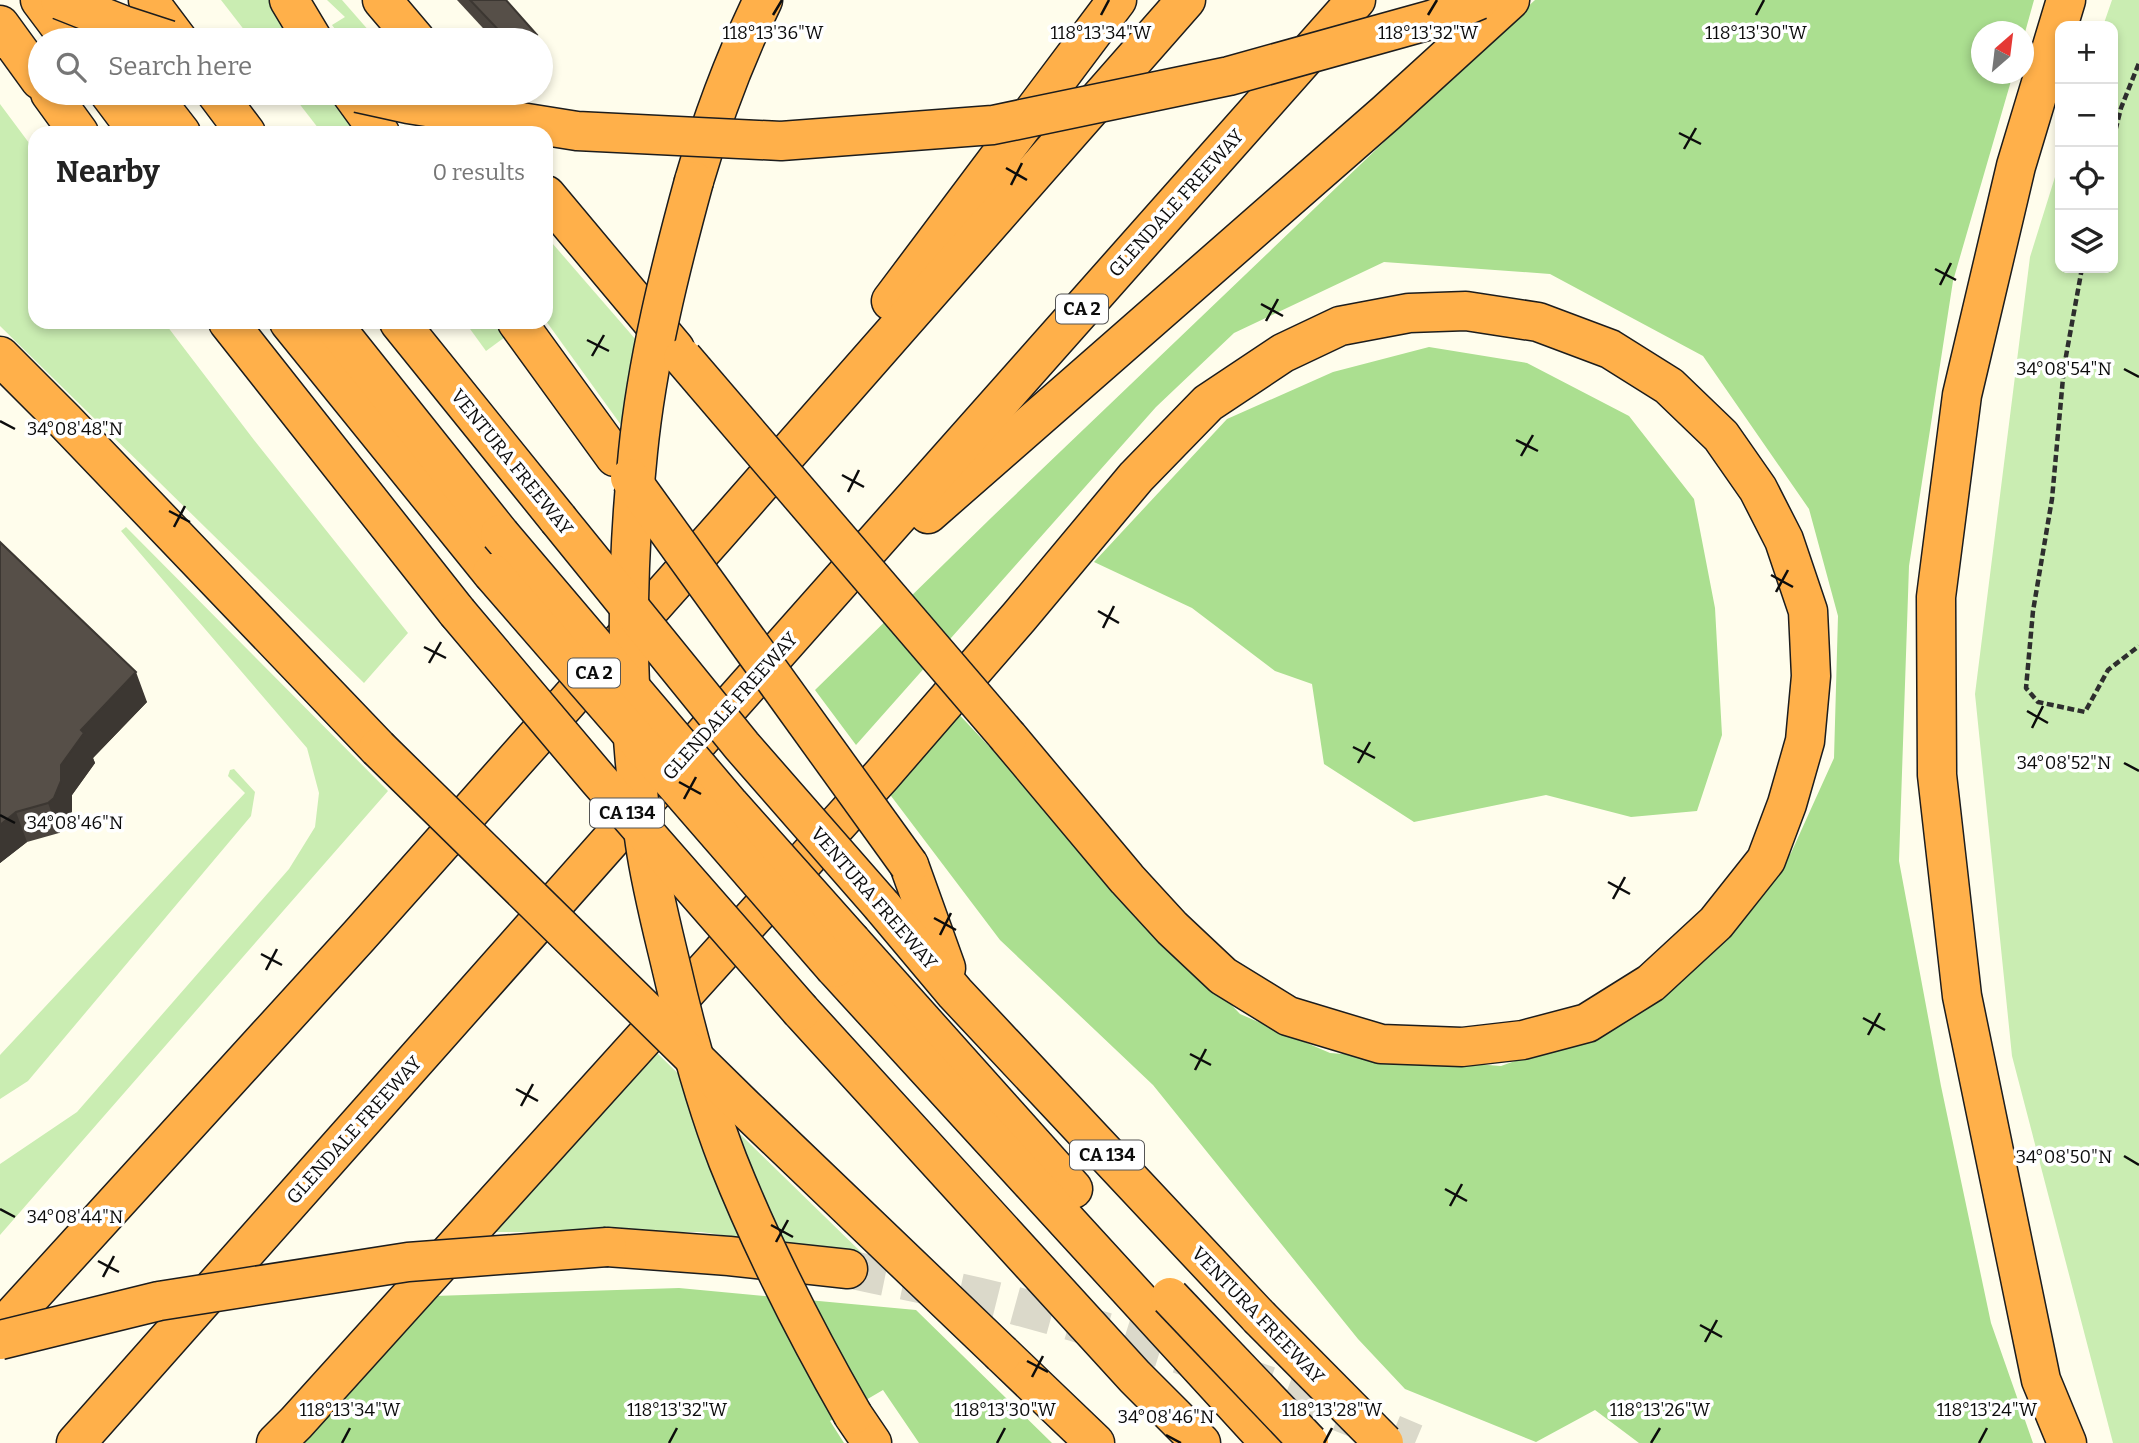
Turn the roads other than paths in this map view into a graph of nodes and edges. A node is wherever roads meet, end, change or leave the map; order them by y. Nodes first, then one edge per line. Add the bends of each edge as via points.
1 (40, 0) edge
2 (60, 0) edge
3 (81, 0) edge
4 (148, 0) edge
5 (289, 0) edge
6 (382, 0) edge
7 (763, 0) edge
8 (1117, 0) edge
9 (1186, 0) edge
10 (1356, 0) edge
11 (1479, 0) edge
12 (1510, 0) edge
13 (2066, 0) edge
14 (0, 25) edge
15 (61, 28) edge
16 (102, 28) edge
17 (132, 28) edge
18 (169, 28) edge
19 (306, 28) edge
20 (406, 28) edge
21 (28, 64) edge
22 (59, 105) edge
23 (118, 105) edge
24 (159, 105) edge
25 (225, 105) edge
26 (360, 105) edge
27 (414, 105) edge
28 (470, 105) edge
29 (74, 126) edge
30 (134, 126) edge
31 (176, 126) edge
32 (241, 126) edge
33 (375, 126) edge
34 (488, 126) edge
35 (547, 126) edge
36 (553, 127) edge
37 (553, 203) edge
38 (234, 329) edge
39 (295, 329) edge
40 (337, 329) edge
41 (405, 329) edge
42 (522, 329) edge
43 (0, 356) edge
44 (716, 535) junction
45 (808, 619) junction
46 (962, 683) edge
47 (962, 683) edge
48 (962, 683) edge
49 (962, 683) edge
50 (844, 955) junction
51 (955, 993) junction
52 (848, 1269) tunnel mouth
53 (0, 1329) edge
54 (0, 1340) edge
55 (862, 1429) edge
56 (76, 1443) edge
57 (276, 1443) edge
58 (1095, 1443) edge
59 (1201, 1443) edge
60 (1270, 1443) edge
61 (1309, 1443) edge
62 (1384, 1443) edge
63 (2067, 1443) edge

1 - 15 highway
2 - 17 highway, bridge
3 - 16 highway
4 - 18 highway
5 - 19 highway
6 - 20 highway
7 - 55 highway, bridge via 704,147 650,373 638,449 629,583 633,738 645,844 685,1027 705,1095 757,1229 820,1357
8 - 44 highway
9 - 44 highway, CA 2
10 - 45 highway, GLENDALE FREEWAY / CA 2
11 - 36 highway, bridge via 1434,19 1229,76 993,125 781,141
12 - 45 highway
13 - 63 highway via 2016,166 1962,395 1936,611 1937,775 1962,996 2041,1380
14 - 21 highway
22 - 29 highway
23 - 30 highway
24 - 31 highway
25 - 32 highway
26 - 33 highway
27 - 35 highway, bridge
28 - 34 highway
37 - 46 highway, bridge
38 - 59 highway, CA 134, bridge via 457,612 598,779 801,1011 1135,1377
39 - 50 highway, bridge via 492,573
40 - 50 highway, bridge via 500,534 721,794
41 - 51 highway, VENTURA FREEWAY / CA 134, bridge via 741,746
42 - 51 highway, bridge via 909,865
43 - 58 highway, bridge via 378,748
44 - 53 highway, CA 2
45 - 56 highway, GLENDALE FREEWAY / CA 2
47 - 48 highway, bridge via 1127,879 1223,976 1289,1016 1381,1044 1462,1047 1523,1040 1587,1023 1651,984 1716,923 1766,860 1805,741 1811,676 1808,611 1784,540 1758,489 1721,436 1669,386 1610,349 1538,322 1466,312 1409,313 1340,326 1283,353 1208,403 1136,477
49 - 57 highway, bridge
50 - 60 highway
50 - 61 highway, bridge
51 - 62 highway, VENTURA FREEWAY / CA 134, bridge via 1259,1317
52 - 54 highway, bridge via 607,1247 408,1262 159,1301

